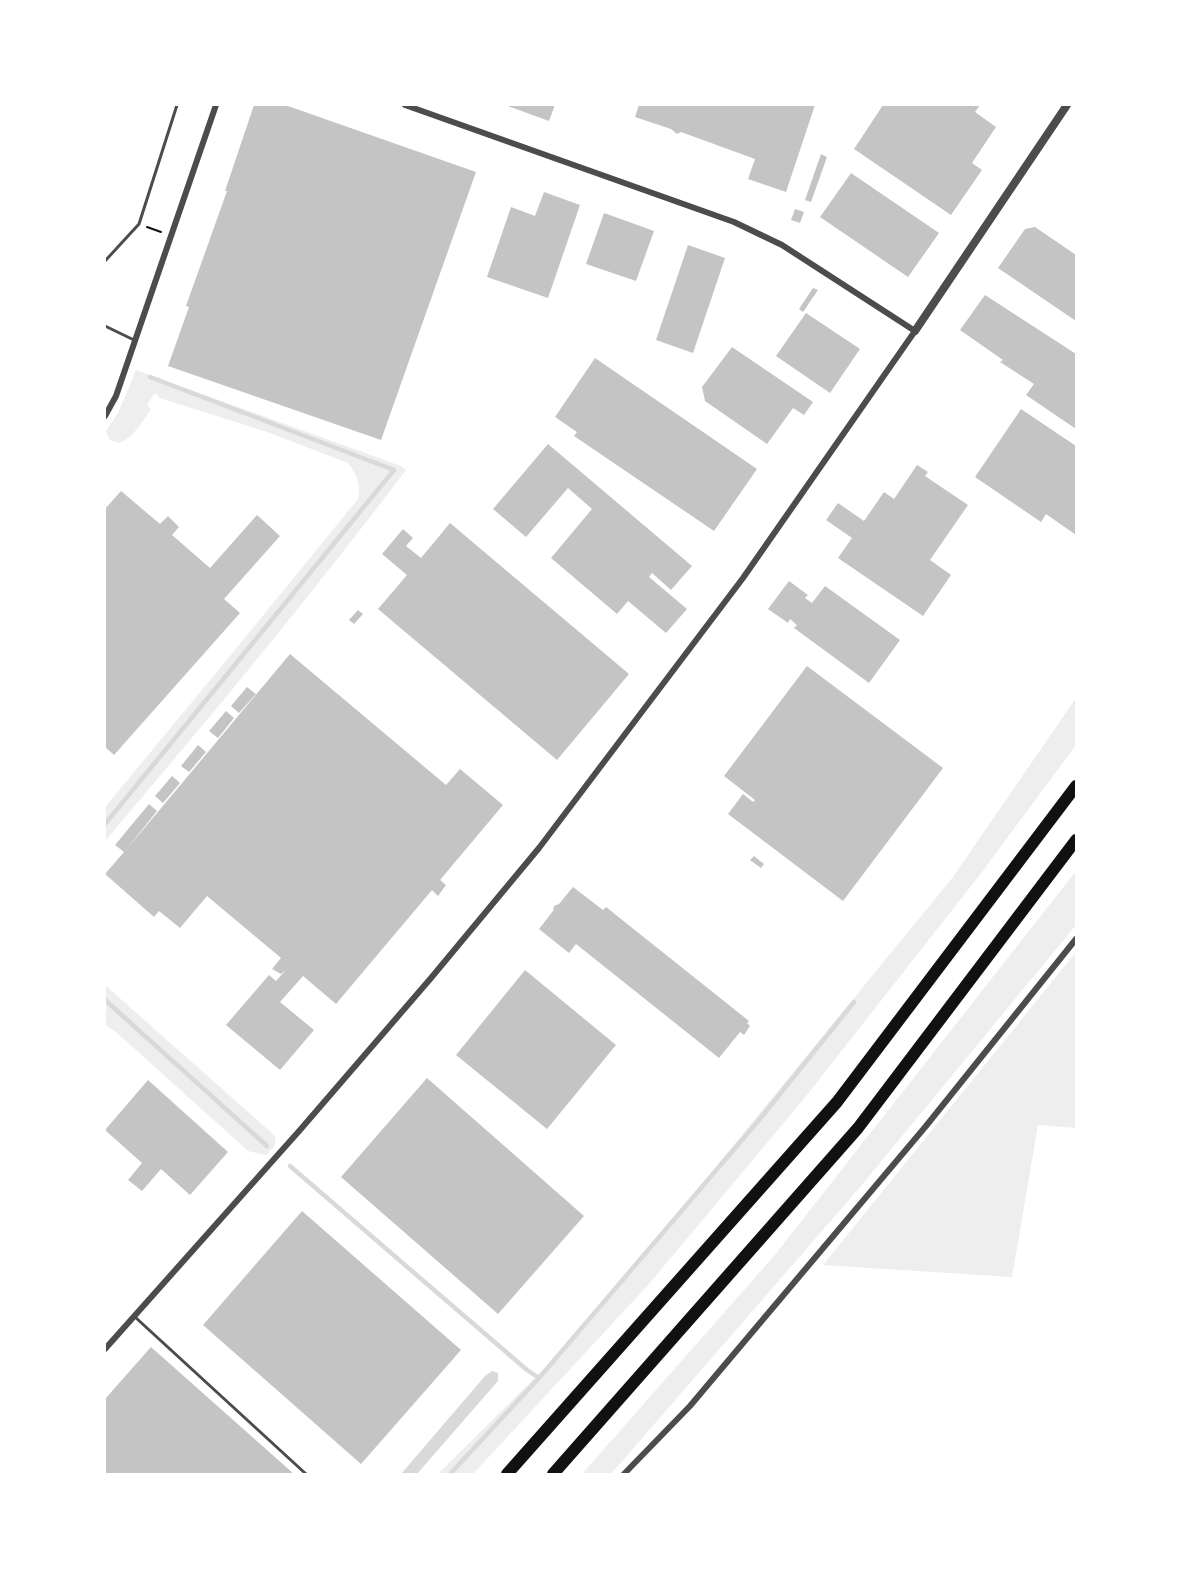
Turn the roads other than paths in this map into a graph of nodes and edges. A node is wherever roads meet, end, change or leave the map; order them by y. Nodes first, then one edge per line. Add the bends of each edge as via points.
1 (177, 105) edge
2 (216, 105) edge
3 (405, 105) edge
4 (1067, 105) edge
5 (105, 261) edge
6 (105, 326) edge
7 (915, 331) junction
8 (135, 341) junction
9 (105, 416) edge
10 (1076, 786) edge
11 (1076, 840) edge
12 (1076, 939) edge
13 (134, 1317) junction
14 (105, 1349) edge
15 (306, 1474) edge
16 (507, 1474) edge
17 (553, 1474) edge
18 (624, 1474) edge

1 - 5 lane via 139,224
2 - 8 street
3 - 7 street via 734,222 782,245
4 - 7 street
6 - 8 lane
7 - 13 street via 743,578 538,848 385,1032
8 - 9 street
10 - 16 highway via 837,1102
11 - 17 highway via 858,1128
12 - 18 street via 713,1379
13 - 14 street
13 - 15 lane

